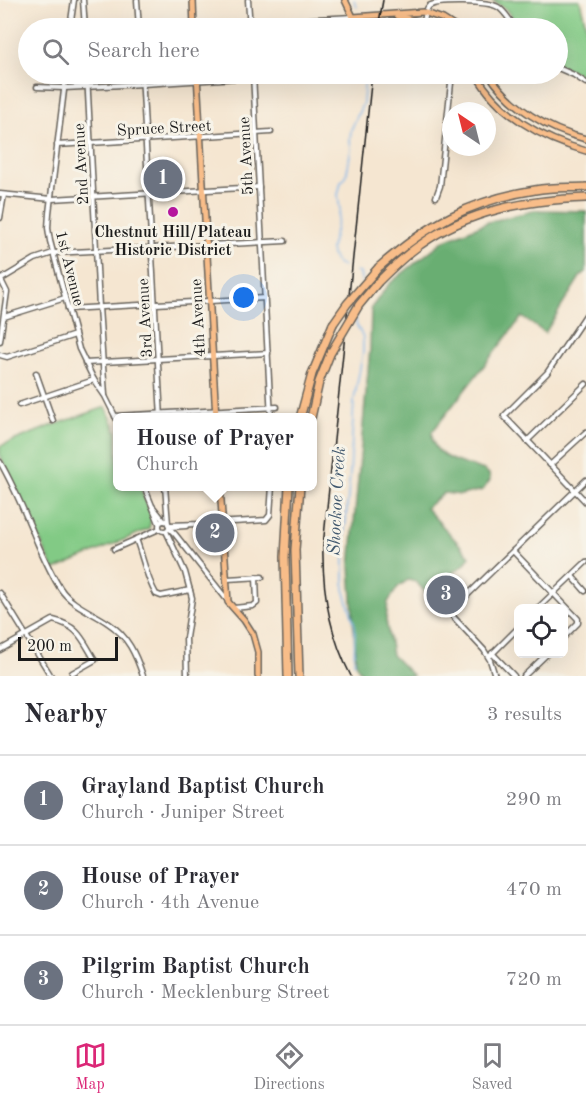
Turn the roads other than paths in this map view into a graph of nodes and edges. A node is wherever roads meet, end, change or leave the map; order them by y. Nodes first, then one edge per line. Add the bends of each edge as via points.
1 (74, 0) edge
2 (83, 0) edge
3 (138, 0) edge
4 (192, 0) edge
5 (248, 0) edge
6 (345, 0) edge
7 (426, 13) junction
8 (390, 15) junction
9 (353, 17) junction
10 (71, 18) edge
11 (84, 18) edge
12 (139, 18) edge
13 (193, 18) edge
14 (250, 18) edge
15 (336, 18) edge
16 (406, 18) edge
17 (425, 18) edge
18 (440, 18) edge
19 (508, 18) edge
20 (568, 72) edge
21 (586, 83) edge
22 (65, 84) edge
23 (88, 84) edge
24 (143, 84) joint
25 (198, 84) edge
26 (253, 84) edge
27 (451, 84) edge
28 (483, 84) edge
29 (497, 84) edge
30 (37, 87) dead end
31 (88, 87) junction
32 (64, 88) junction
33 (271, 132) dead end
34 (256, 133) junction
35 (201, 137) junction
36 (586, 139) edge
37 (146, 140) junction
38 (91, 143) junction
39 (57, 145) junction
40 (586, 151) edge
41 (259, 187) junction
42 (586, 187) edge
43 (204, 190) junction
44 (148, 193) junction
45 (2, 194) edge
46 (94, 197) junction
47 (436, 197) dead end
48 (51, 199) junction
49 (586, 200) edge
50 (0, 218) edge
51 (285, 241) dead end
52 (262, 242) junction
53 (207, 246) junction
54 (152, 249) junction
55 (97, 251) junction
56 (53, 253) junction
57 (0, 279) edge
58 (265, 297) junction
59 (65, 298) junction
60 (210, 301) junction
61 (156, 304) junction
62 (99, 307) junction
63 (68, 309) junction
64 (586, 315) edge
65 (4, 317) junction
66 (75, 335) junction
67 (0, 341) edge
68 (268, 352) junction
69 (0, 355) edge
70 (213, 356) junction
71 (158, 359) junction
72 (85, 363) junction
73 (102, 363) junction
74 (36, 373) dead end
75 (94, 380) junction
76 (586, 384) edge
77 (105, 396) junction
78 (44, 397) junction
79 (19, 405) dead end
80 (271, 407) junction
81 (277, 407) dead end
82 (216, 410) junction
83 (114, 413) edge
84 (161, 413) edge
85 (188, 413) edge
86 (271, 413) edge
87 (301, 413) edge
88 (312, 413) edge
89 (53, 421) dead end
90 (586, 432) edge
91 (527, 441) junction
92 (0, 462) edge
93 (550, 465) junction
94 (586, 480) edge
95 (146, 491) edge
96 (165, 491) edge
97 (220, 491) edge
98 (272, 491) edge
99 (289, 491) edge
100 (300, 491) edge
101 (575, 491) junction
102 (586, 502) edge
103 (223, 523) junction
104 (165, 526) junction
105 (136, 539) junction
106 (114, 549) dead end
107 (513, 550) junction
108 (586, 562) edge
109 (572, 576) junction
110 (256, 577) junction
111 (262, 577) dead end
112 (226, 579) junction
113 (190, 590) junction
114 (585, 591) edge
115 (0, 593) edge
116 (554, 593) junction
117 (432, 594) dead end
118 (228, 602) junction
119 (543, 604) edge
120 (564, 604) edge
121 (234, 608) junction
122 (568, 609) edge
123 (449, 613) junction
124 (514, 633) edge
125 (568, 633) edge
126 (26, 635) junction
127 (0, 650) edge
128 (490, 655) junction
129 (543, 658) edge
130 (72, 673) dead end
131 (51, 676) edge
132 (143, 676) edge
133 (187, 676) edge
134 (258, 676) edge
135 (288, 676) edge
136 (299, 676) edge
137 (495, 676) edge
138 (514, 676) edge
139 (524, 676) edge

1 - 10 street
2 - 11 street
3 - 12 street
4 - 13 main road
5 - 14 street
6 - 9 main road
7 - 8 main road
7 - 17 street
7 - 18 main road
7 - 19 street via 435,3 466,0 496,6
8 - 9 main road
8 - 16 main road
9 - 15 street
20 - 21 street
22 - 32 street, 1st Avenue
23 - 31 street, 2nd Avenue
24 - 31 street
24 - 37 street, 3rd Avenue
25 - 35 main road, 4th Avenue
26 - 34 street, 5th Avenue
27 - 47 street
28 - 40 main road via 515,117 554,140
29 - 36 main road via 526,112
30 - 32 street
31 - 32 street
31 - 38 street, 2nd Avenue
32 - 39 street, 1st Avenue
33 - 34 street, Spruce Street
34 - 35 street, Spruce Street
34 - 41 street, 5th Avenue
35 - 37 street, Spruce Street
35 - 43 main road, 4th Avenue
37 - 38 street, Spruce Street
37 - 44 street, 3rd Avenue
38 - 39 street, Spruce Street
38 - 46 street, 2nd Avenue
39 - 48 street, 1st Avenue
41 - 43 street
41 - 52 street, 5th Avenue
42 - 87 highway, bridge via 501,197 469,207 418,235 379,267 333,324
43 - 44 street
43 - 53 main road, 4th Avenue
44 - 46 street
44 - 54 street, 3rd Avenue
45 - 48 street
45 - 50 street
46 - 48 street
46 - 55 street, 2nd Avenue
48 - 56 street, 1st Avenue via 48,228
49 - 88 highway, bridge via 517,204 482,214 451,226 406,255 359,305 330,354
51 - 52 street
52 - 53 street
52 - 58 street, 5th Avenue
53 - 54 street
53 - 60 main road, 4th Avenue
54 - 55 street
54 - 61 street, 3rd Avenue
55 - 56 street
55 - 62 street, 2nd Avenue
56 - 57 street
56 - 59 street, 1st Avenue
57 - 65 street via 7,292
58 - 60 street
58 - 68 street, 5th Avenue
59 - 63 street, 1st Avenue
59 - 65 street
60 - 61 street
60 - 70 main road, 4th Avenue
61 - 62 street
61 - 71 street, 3rd Avenue
62 - 63 street
62 - 73 street, 2nd Avenue
63 - 66 street, 1st Avenue
64 - 91 street via 547,373 504,416
65 - 67 street
66 - 69 street via 7,357
66 - 72 street, 1st Avenue
68 - 70 street
68 - 80 street, 5th Avenue
70 - 71 street
70 - 82 main road, 4th Avenue
71 - 73 street
71 - 84 street, 3rd Avenue
72 - 73 street
72 - 75 street, 1st Avenue
73 - 77 street, 2nd Avenue
74 - 78 street
75 - 77 street, 1st Avenue
75 - 78 street
76 - 91 street
77 - 83 street, 1st Avenue
78 - 79 street
78 - 89 street
80 - 81 street
80 - 82 street
80 - 86 street, 5th Avenue
82 - 85 street
90 - 93 street
91 - 93 street
92 - 132 street via 59,586 75,603 118,631 133,648
93 - 101 street
94 - 101 street
95 - 104 street
96 - 104 street
97 - 103 main road
98 - 103 street via 267,519
99 - 135 highway via 285,557
100 - 136 highway via 295,550
101 - 102 street
101 - 107 street
103 - 104 street
103 - 112 main road
104 - 105 street
104 - 113 street
104 - 118 street
105 - 106 street
105 - 113 street via 156,594
107 - 116 street
107 - 123 street
108 - 109 street
109 - 114 street
109 - 116 street
110 - 111 street
110 - 112 street
110 - 121 street via 258,602
112 - 118 main road
113 - 133 street
115 - 126 street
116 - 119 street
116 - 120 street
117 - 123 street
118 - 121 main road
121 - 134 main road via 253,634
122 - 125 street via 579,621
123 - 128 street
124 - 128 street
126 - 127 street
126 - 130 street via 53,620 72,627 95,660
126 - 131 street
128 - 137 street
128 - 138 street
129 - 139 street

